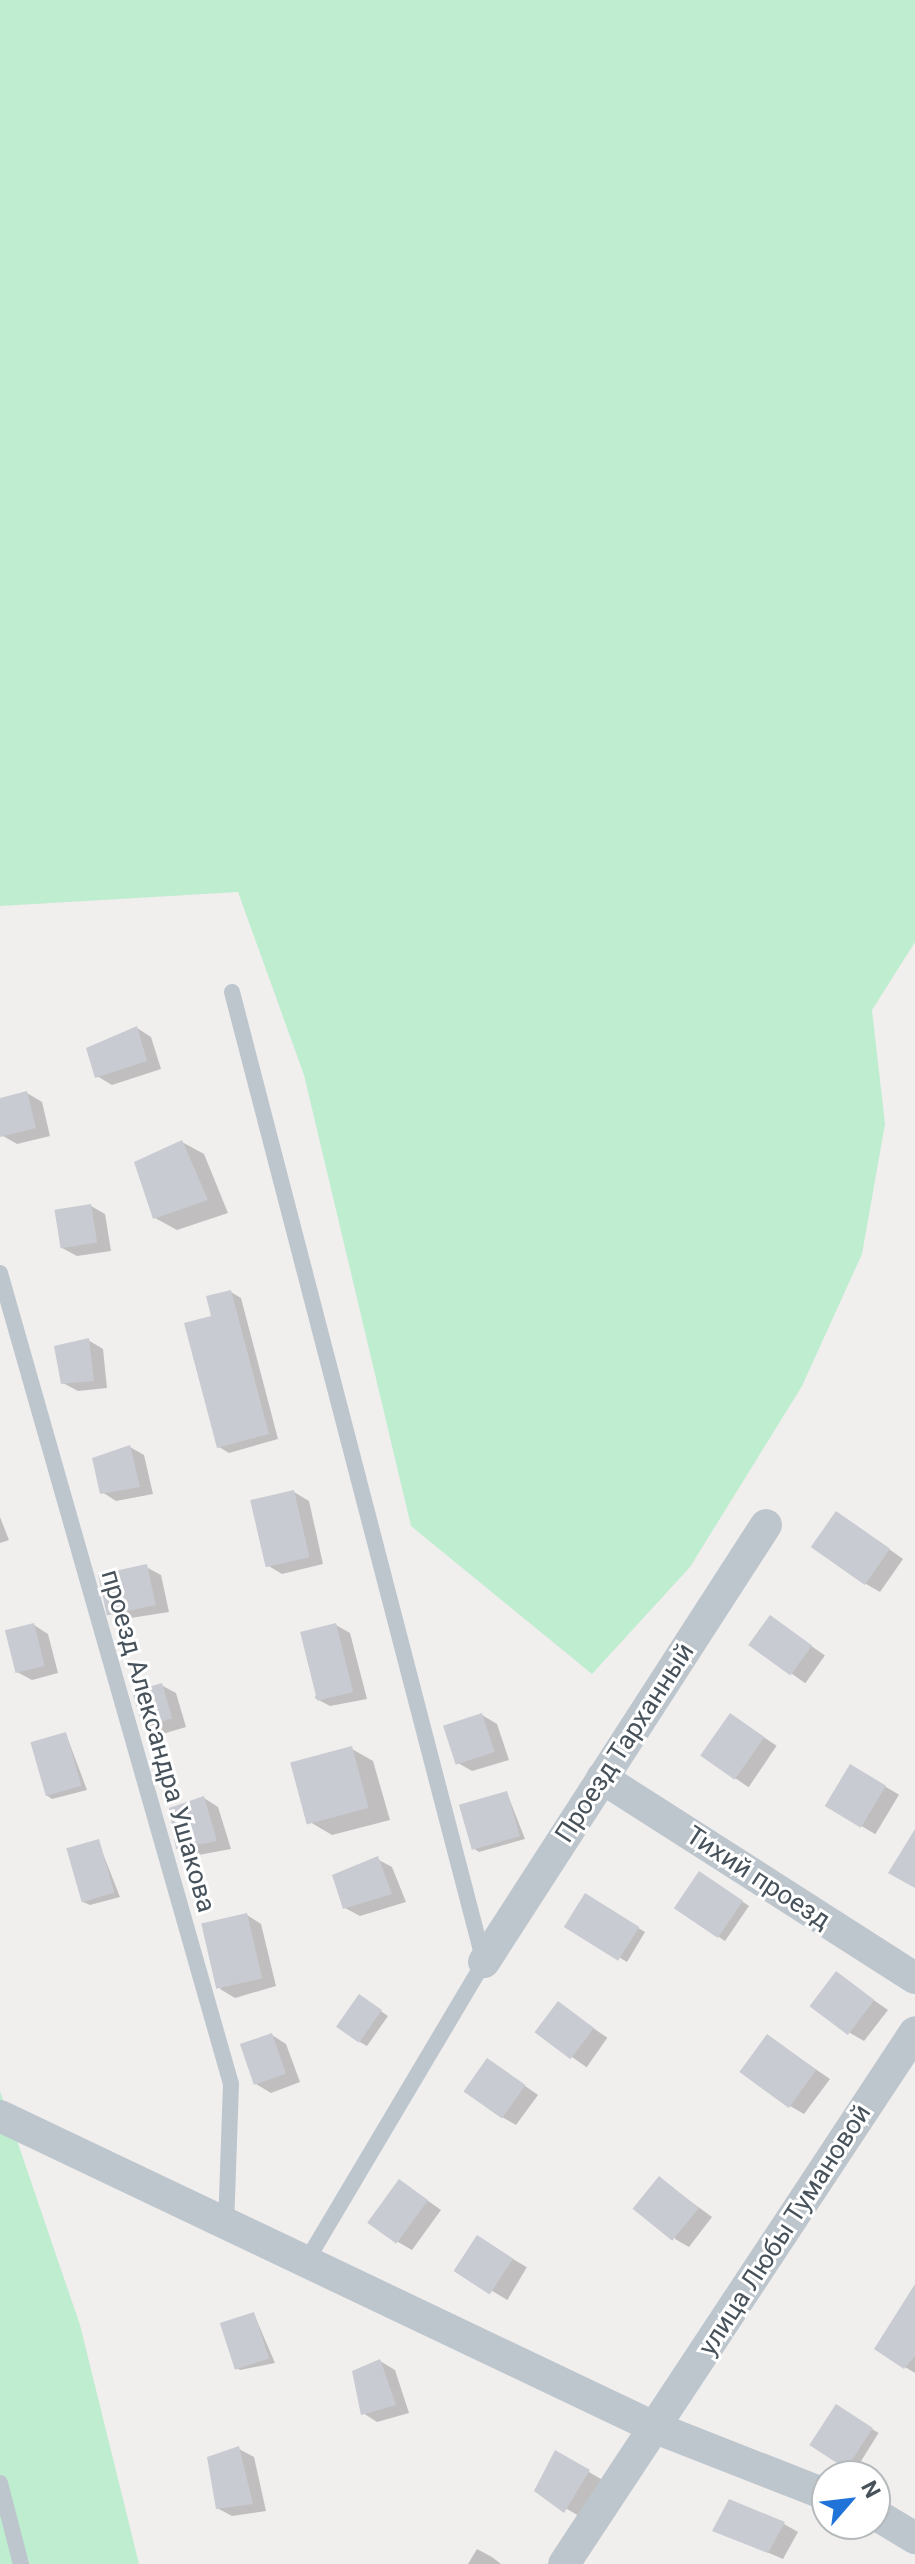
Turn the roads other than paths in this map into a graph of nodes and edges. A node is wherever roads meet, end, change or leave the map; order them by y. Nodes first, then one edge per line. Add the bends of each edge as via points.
1 (232, 992) dead end
2 (0, 1273) edge
3 (766, 1525) dead end
4 (602, 1778) junction
5 (484, 1962) junction
6 (915, 1978) edge
7 (915, 2032) edge
8 (0, 2116) edge
9 (226, 2227) junction
10 (305, 2264) junction
11 (656, 2428) junction
12 (0, 2483) edge
13 (811, 2489) edge
14 (891, 2524) edge
15 (915, 2538) edge
16 (21, 2564) edge
17 (564, 2564) edge

1 - 5 lane
2 - 9 lane, проезд Александра Ушакова via 231,2084
3 - 4 street, Проезд Тарханный
4 - 5 street, Проезд Тарханный
4 - 6 street, Тихий проезд
5 - 10 lane
7 - 11 street, улица Любы Тумановой
8 - 9 street
9 - 10 street
10 - 11 street
11 - 13 street
11 - 17 street, улица Любы Тумановой
12 - 16 lane
14 - 15 street

